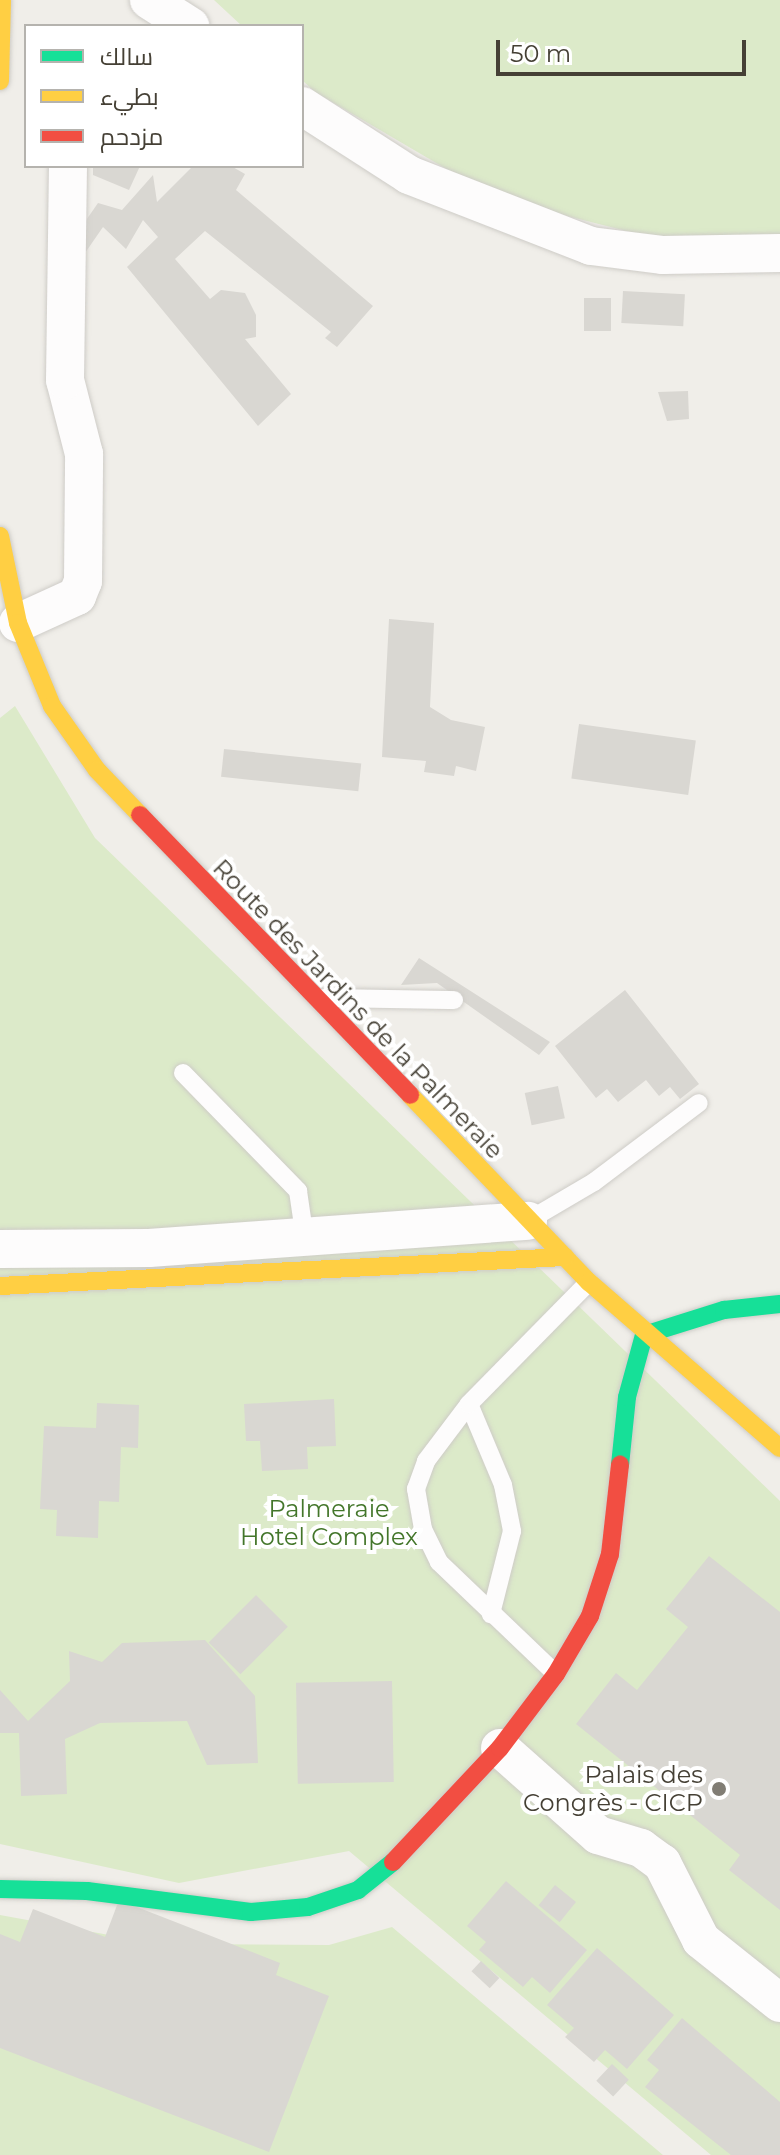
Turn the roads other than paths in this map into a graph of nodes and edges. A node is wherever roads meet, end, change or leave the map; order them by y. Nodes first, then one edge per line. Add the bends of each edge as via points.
1 (2, 0) edge
2 (0, 81) edge
3 (304, 107) edge
4 (68, 168) edge
5 (780, 253) edge
6 (0, 536) edge
7 (18, 623) junction
8 (315, 998) junction
9 (454, 1000) dead end
10 (183, 1073) dead end
11 (699, 1103) dead end
12 (528, 1221) junction
13 (0, 1249) edge
14 (305, 1256) junction
15 (565, 1257) junction
16 (151, 1264) junction
17 (589, 1282) junction
18 (0, 1286) edge
19 (780, 1304) edge
20 (644, 1335) junction
21 (469, 1404) junction
22 (780, 1448) edge
23 (491, 1614) junction
24 (556, 1674) junction
25 (500, 1748) junction
26 (0, 1889) edge
27 (780, 2003) edge

1 - 2 street
3 - 5 street via 409,175 591,246 663,255
4 - 7 street via 65,380 84,454 83,581 77,596
6 - 7 street, Route des Jardins de la Palmeraie
7 - 8 street, Route des Jardins de la Palmeraie via 52,706 97,770
8 - 9 lane
8 - 12 street, Route des Jardins de la Palmeraie
10 - 14 lane via 298,1191
11 - 12 lane via 594,1182
12 - 14 street
12 - 15 street, Route des Jardins de la Palmeraie
13 - 16 street
14 - 15 street
14 - 16 street
15 - 17 street, Route des Jardins de la Palmeraie
16 - 18 street
17 - 20 street, Route des Jardins de la Palmeraie
17 - 21 lane
19 - 20 street via 724,1310
20 - 22 street, Route des Jardins de la Palmeraie
20 - 24 street via 627,1397 610,1554 590,1616
21 - 23 lane via 503,1485 511,1521
21 - 23 lane via 426,1461 416,1489 423,1529 439,1562
23 - 24 lane
24 - 25 street
25 - 26 street via 408,1850 358,1890 308,1907 251,1912 87,1891
25 - 27 street via 598,1835 641,1848 662,1863 701,1940

